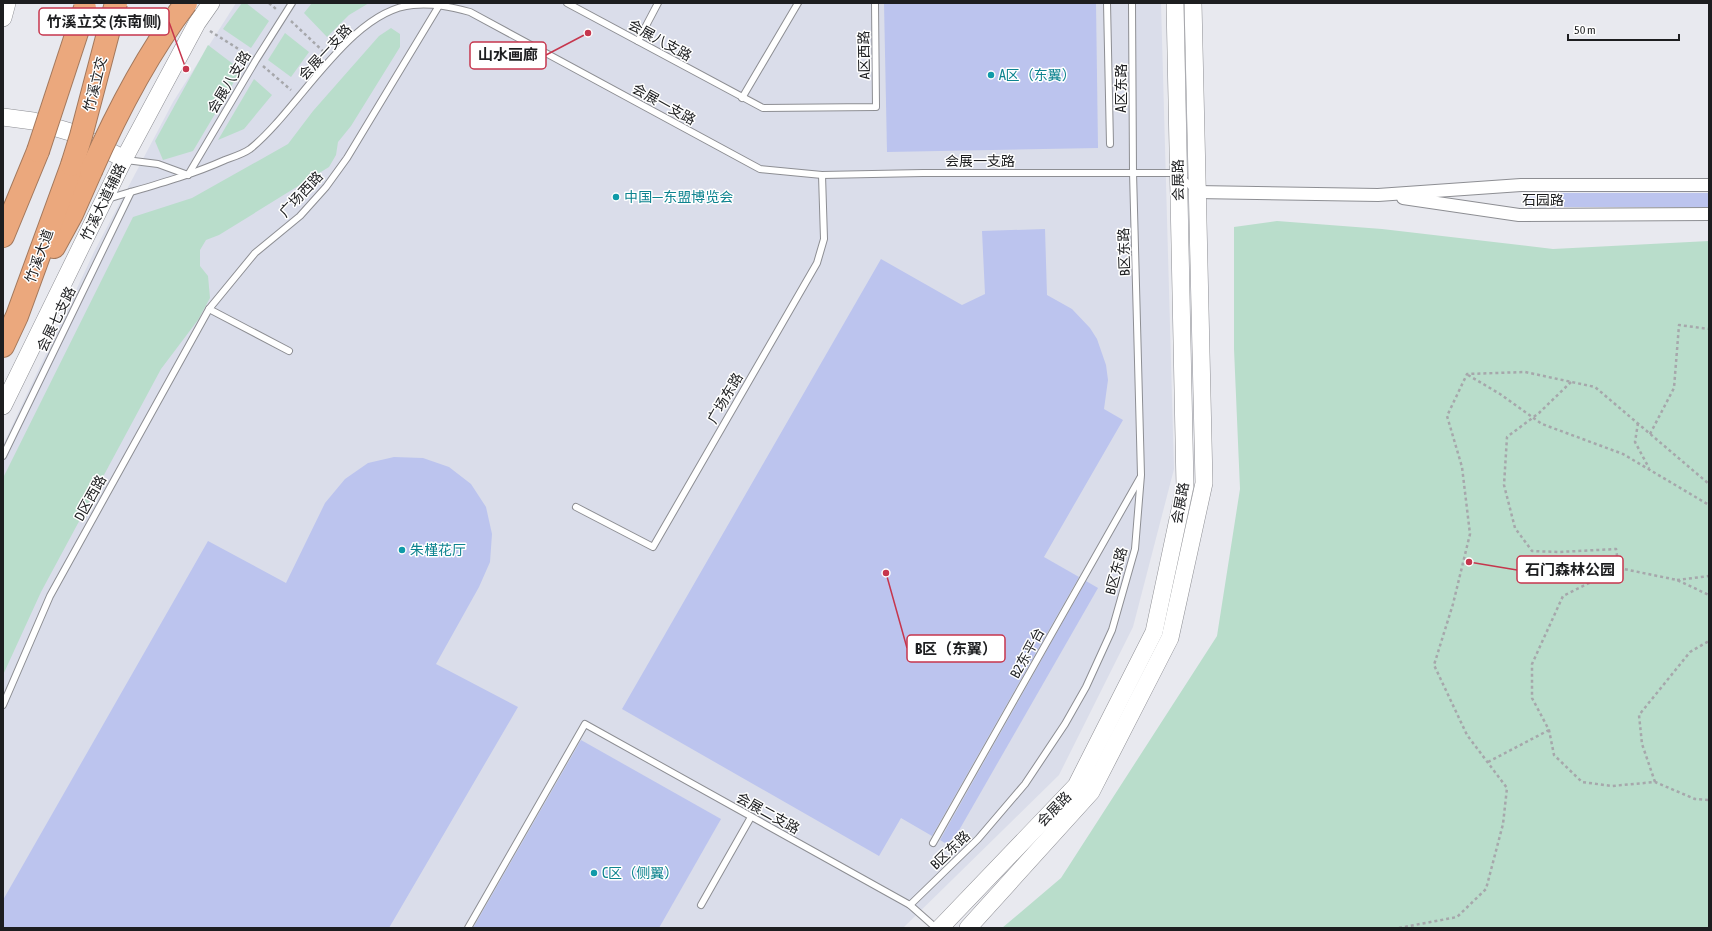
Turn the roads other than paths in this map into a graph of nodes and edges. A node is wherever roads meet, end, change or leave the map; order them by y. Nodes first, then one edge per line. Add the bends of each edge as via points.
1 (7, 3) edge
2 (86, 3) edge
3 (116, 3) edge
4 (186, 3) edge
5 (211, 3) edge
6 (292, 3) edge
7 (567, 3) edge
8 (658, 3) edge
9 (798, 3) edge
10 (875, 3) edge
11 (1107, 3) edge
12 (1132, 3) edge
13 (1174, 3) edge
14 (1194, 3) edge
15 (440, 4) junction
16 (3, 18) edge
17 (638, 41) junction
18 (742, 98) junction
19 (876, 107) joint
20 (3, 117) edge
21 (1110, 144) dead end
22 (124, 159) junction
23 (82, 168) junction
24 (1133, 172) junction
25 (1178, 173) junction
26 (188, 175) junction
27 (822, 175) junction
28 (1709, 185) edge
29 (131, 192) junction
30 (1196, 192) junction
31 (1378, 195) junction
32 (104, 200) junction
33 (1709, 214) edge
34 (3, 236) edge
35 (209, 309) junction
36 (3, 346) edge
37 (289, 350) dead end
38 (3, 406) edge
39 (3, 456) edge
40 (1141, 475) junction
41 (576, 507) dead end
42 (3, 704) edge
43 (751, 817) junction
44 (934, 843) dead end
45 (701, 905) dead end
46 (910, 905) junction
47 (468, 928) edge
48 (936, 928) edge
49 (940, 928) edge
50 (968, 928) edge

1 - 16 main road
2 - 34 highway, bridge via 38,151
3 - 23 highway, 竹溪立交, bridge via 82,136
4 - 23 highway, bridge via 160,40
5 - 22 main road, 竹溪大道辅路 via 197,23
6 - 26 lane, 会展八支路
7 - 17 lane, 会展八支路
8 - 17 lane
9 - 18 lane
10 - 19 lane, A区西路
11 - 21 lane
12 - 24 lane, A区东路
13 - 25 main road, 会展路
14 - 30 main road, 会展路
15 - 26 lane, 会展一支路 via 412,5 381,15 350,40 277,123 249,149
15 - 27 lane, 会展一支路 via 470,12 760,169
15 - 35 lane, 广场西路 via 347,158 326,187 300,216 255,254
17 - 18 lane, 会展八支路
18 - 19 lane, 会展八支路 via 763,108
20 - 22 main road via 33,121 77,134
22 - 26 lane via 158,164
22 - 32 main road, 竹溪大道辅路
23 - 36 highway via 72,214
24 - 25 lane, 会展一支路
24 - 27 lane, 会展一支路
24 - 40 lane, B区东路
25 - 30 lane
25 - 49 main road, 会展路 via 1185,486 1154,632 1076,786
26 - 29 lane, 会展一支路
27 - 41 lane, 广场东路 via 824,239 817,263 653,547
28 - 31 street, 石园路 via 1521,185
29 - 32 lane, 会展一支路
29 - 39 lane, 会展七支路
30 - 31 street, 石园路
30 - 50 main road, 会展路 via 1204,483 1170,638 1091,792
31 - 33 street, 石园路 via 1519,215
32 - 38 main road, 竹溪大道辅路
35 - 37 lane
35 - 42 lane, D区西路 via 50,596
40 - 44 lane, B2东平台
40 - 46 lane, B区东路 via 1135,549 1112,630 1086,687 1025,784 978,840
43 - 45 lane
43 - 46 lane, 会展二支路
43 - 47 lane, 会展二支路 via 585,724
46 - 48 lane, 会展二支路

